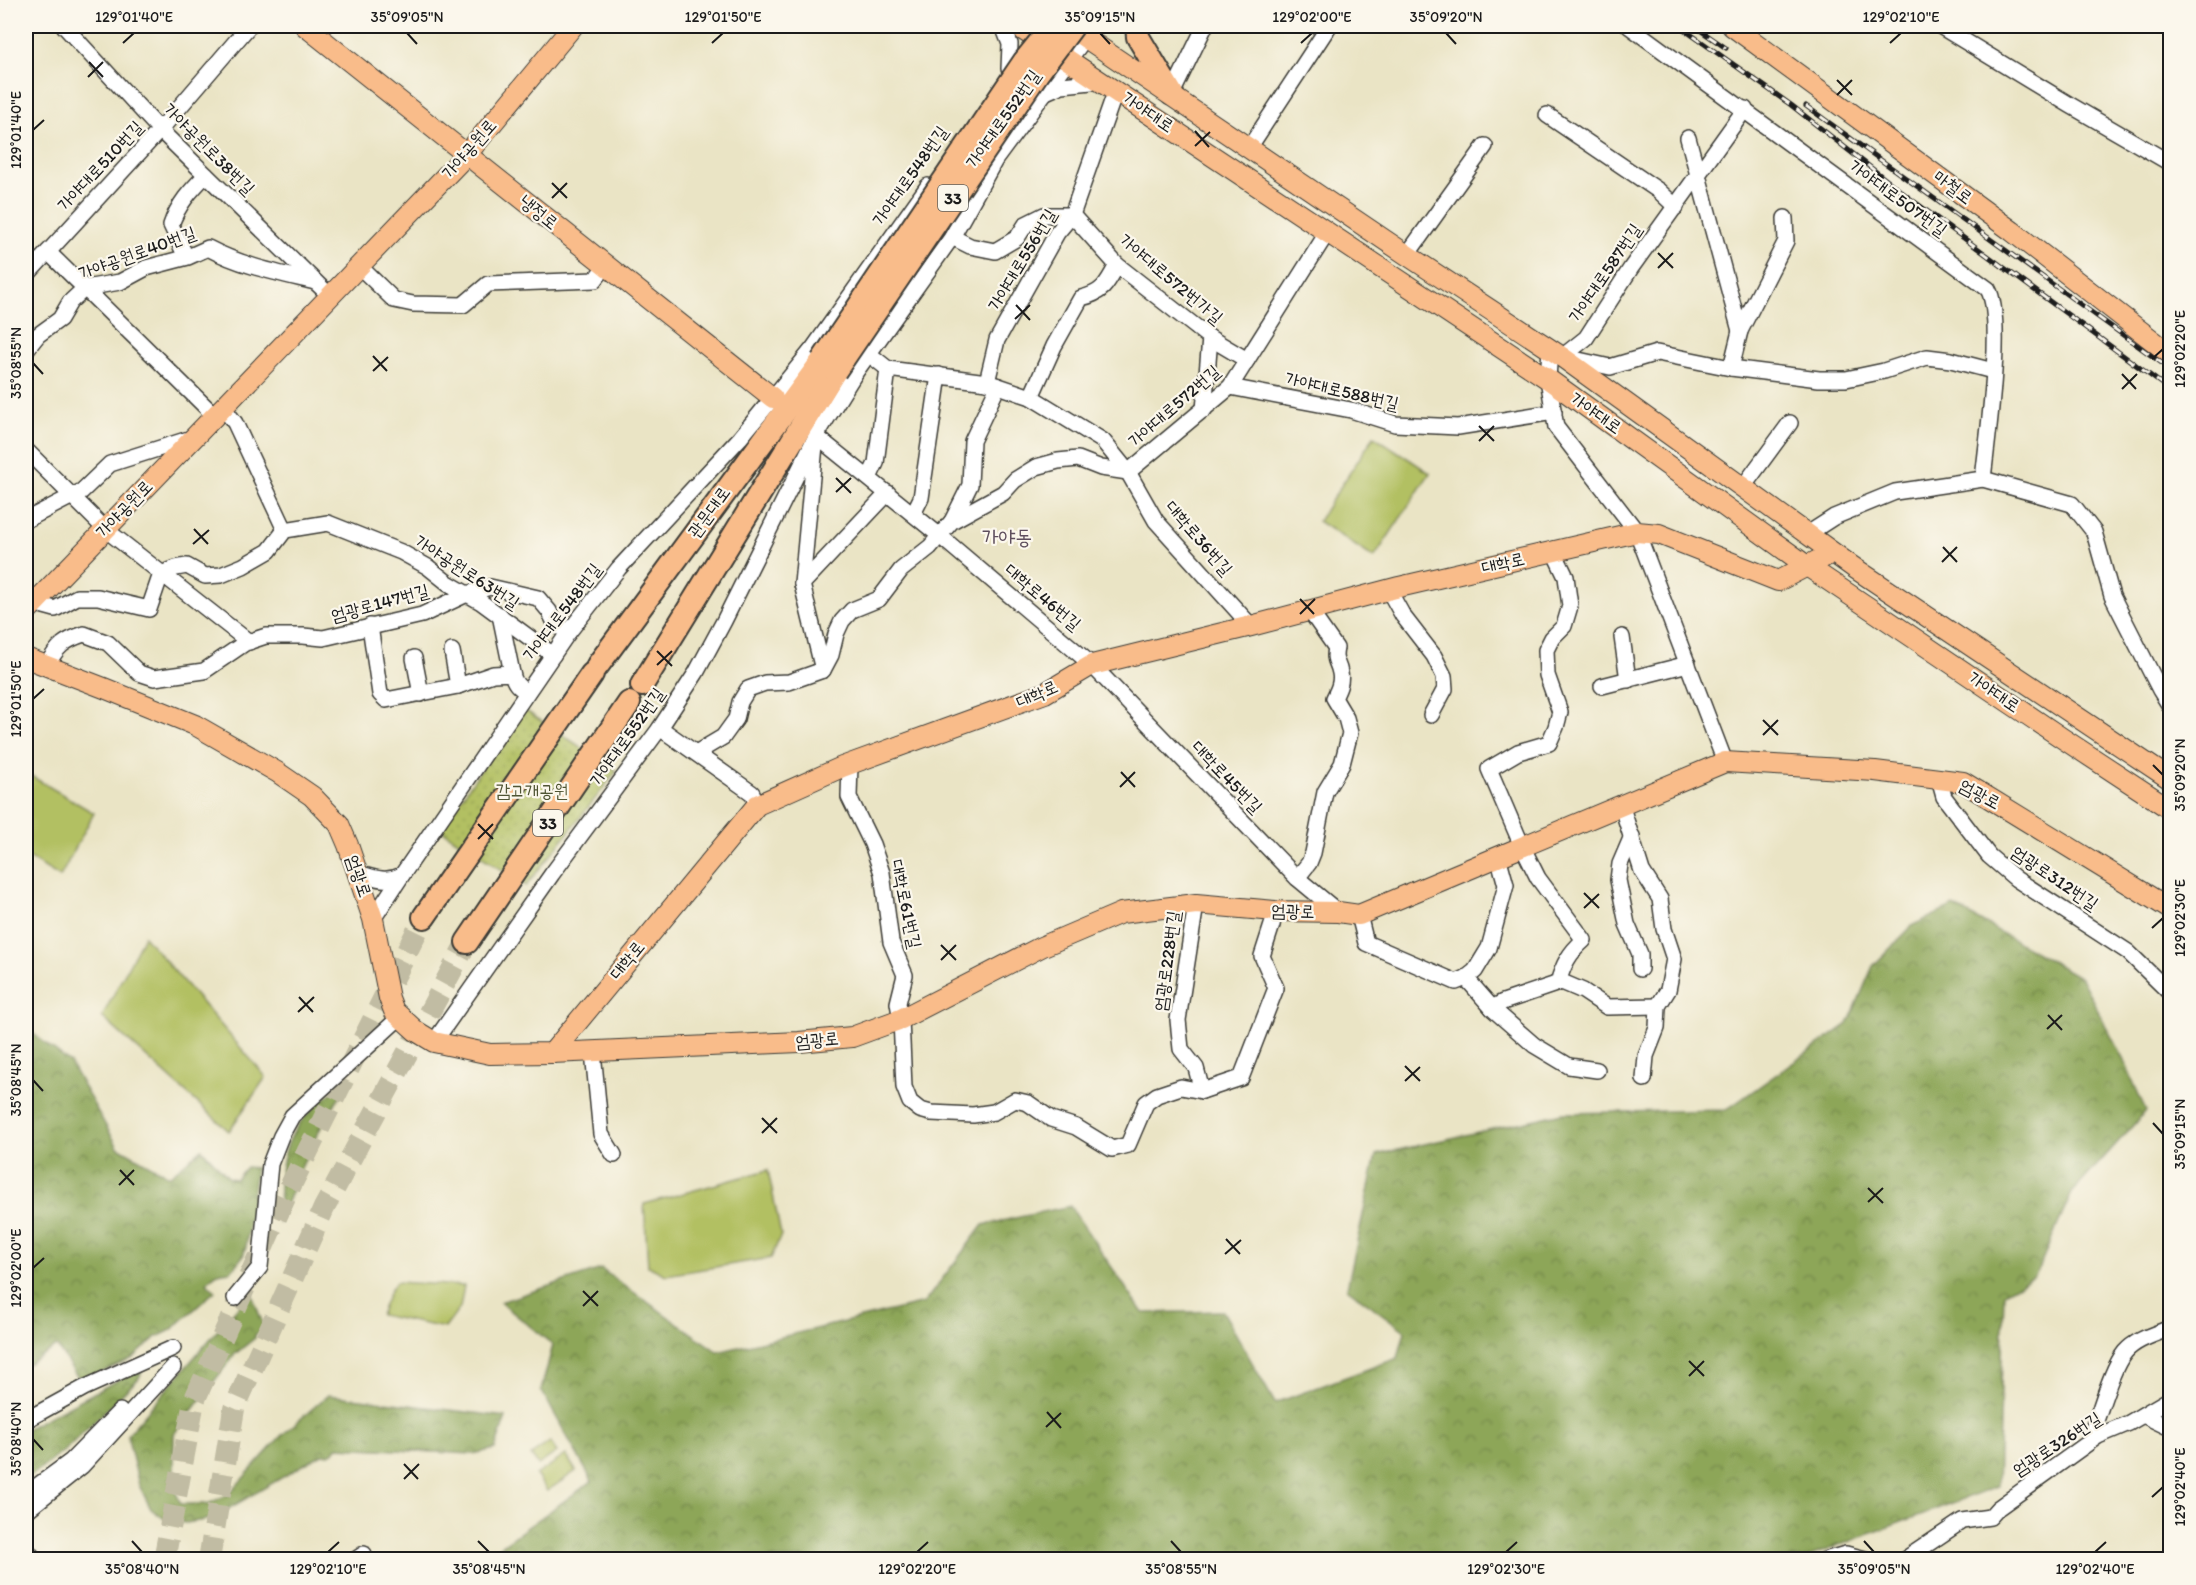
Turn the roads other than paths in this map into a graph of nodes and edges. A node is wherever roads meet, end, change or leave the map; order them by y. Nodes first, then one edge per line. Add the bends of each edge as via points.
1 (64, 26) edge
2 (249, 26) edge
3 (305, 26) edge
4 (573, 26) edge
5 (1003, 26) edge
6 (1053, 26) edge
7 (1068, 26) edge
8 (1205, 26) edge
9 (1329, 26) edge
10 (1629, 26) edge
11 (1732, 26) edge
12 (1940, 26) edge
13 (1031, 29) edge
14 (1084, 29) edge
15 (1136, 29) edge
16 (1068, 60) junction
17 (1009, 69) junction
18 (1109, 86) junction
19 (1043, 93) junction
20 (1175, 96) junction
21 (1744, 109) junction
22 (1547, 115) dead end
23 (1164, 123) junction
24 (160, 130) junction
25 (1688, 138) dead end
26 (1485, 146) dead end
27 (1249, 148) junction
28 (467, 154) junction
29 (2170, 163) edge
30 (206, 175) junction
31 (1697, 176) junction
32 (1676, 207) junction
33 (1072, 215) junction
34 (1785, 218) dead end
35 (1327, 233) junction
36 (952, 237) junction
37 (48, 252) junction
38 (1407, 255) junction
39 (186, 257) junction
40 (1117, 265) junction
41 (359, 266) junction
42 (606, 266) junction
43 (26, 276) edge
44 (316, 282) junction
45 (85, 288) junction
46 (330, 296) junction
47 (1740, 331) junction
48 (1210, 338) junction
49 (26, 350) edge
50 (1556, 353) junction
51 (869, 354) junction
52 (2170, 354) edge
53 (1247, 360) junction
54 (831, 364) junction
55 (1731, 368) junction
56 (888, 369) junction
57 (1993, 371) junction
58 (939, 375) junction
59 (1548, 379) junction
60 (993, 384) junction
61 (1230, 387) junction
62 (1031, 397) junction
63 (774, 398) junction
64 (1204, 410) junction
65 (219, 412) junction
66 (1554, 412) junction
67 (1790, 423) dead end
68 (816, 436) junction
69 (195, 437) junction
70 (26, 450) edge
71 (1128, 472) junction
72 (869, 478) junction
73 (1983, 478) junction
74 (1743, 487) junction
75 (888, 493) junction
76 (72, 497) junction
77 (913, 514) junction
78 (26, 520) edge
79 (952, 521) junction
80 (105, 529) junction
81 (285, 531) junction
82 (1637, 532) junction
83 (1806, 535) junction
84 (940, 536) junction
85 (1554, 552) junction
86 (1832, 553) junction
87 (1807, 566) junction
88 (162, 573) junction
89 (802, 584) junction
90 (1388, 589) junction
91 (467, 594) junction
92 (29, 608) edge
93 (1310, 611) junction
94 (500, 615) junction
95 (370, 626) junction
96 (1251, 626) junction
97 (568, 633) junction
98 (1622, 638) dead end
99 (249, 642) junction
100 (452, 651) dead end
101 (553, 655) junction
102 (33, 658) edge
103 (414, 658) dead end
104 (1687, 660) junction
105 (1092, 665) junction
106 (823, 670) junction
107 (512, 673) junction
108 (154, 678) joint
109 (1628, 680) junction
110 (642, 685) dead end
111 (458, 686) junction
112 (1602, 686) dead end
113 (527, 692) junction
114 (421, 694) junction
115 (629, 703) dead end
116 (2170, 706) edge
117 (1431, 715) dead end
118 (660, 728) junction
119 (696, 753) junction
120 (1725, 762) junction
121 (850, 764) junction
122 (1939, 778) junction
123 (2170, 779) edge
124 (1621, 804) junction
125 (757, 805) junction
126 (2170, 808) edge
127 (1632, 836) junction
128 (1522, 846) junction
129 (1498, 856) junction
130 (358, 873) junction
131 (402, 875) junction
132 (1297, 878) junction
133 (1196, 904) junction
134 (2170, 909) edge
135 (1275, 911) junction
136 (1338, 912) junction
137 (1359, 915) junction
138 (424, 917) tunnel mouth
139 (373, 919) junction
140 (467, 942) tunnel mouth
141 (1640, 969) dead end
142 (1466, 978) junction
143 (1558, 983) junction
144 (2170, 993) edge
145 (1658, 1006) junction
146 (1492, 1008) junction
147 (395, 1015) junction
148 (452, 1017) junction
149 (901, 1019) junction
150 (434, 1042) junction
151 (592, 1052) junction
152 (552, 1053) junction
153 (1597, 1070) dead end
154 (1644, 1079) dead end
155 (1202, 1091) junction
156 (614, 1155) dead end
157 (232, 1294) dead end
158 (2170, 1328) edge
159 (173, 1348) dead end
160 (2170, 1399) edge
161 (2143, 1415) junction
162 (26, 1420) edge
163 (2170, 1428) edge
164 (2098, 1436) junction
165 (26, 1494) edge
166 (26, 1511) edge
167 (26, 1549) edge
168 (35, 1560) edge
169 (1825, 1560) edge
170 (1869, 1560) edge
171 (1904, 1560) edge

1 - 24 street, 가야공원로38번길
2 - 24 street, 가야대로510번길
3 - 28 main road, 냉정로
4 - 28 main road, 가야공원로
5 - 17 street via 1011,44
6 - 54 highway, 33, bridge via 1024,62
7 - 14 main road, 가야대로
8 - 20 street
9 - 27 street
10 - 21 street, 가야대로507번길
11 - 52 main road, 마철로 via 2012,231
12 - 29 street
13 - 16 main road, 가야대로
13 - 17 street, 가야대로548번길
14 - 16 street, 가야대로552번길
14 - 20 main road, 가야대로
14 - 54 highway, 33, bridge via 1037,74
15 - 20 highway
16 - 18 main road, 가야대로
16 - 19 street, 가야대로552번길
17 - 54 street, 가야대로548번길
18 - 19 street via 1062,85
18 - 23 main road, 가야대로
18 - 33 street, 가야대로556번길
19 - 36 street, 가야대로552번길 via 995,160
20 - 23 main road via 1156,92 1147,98
20 - 27 main road, 가야대로
21 - 31 street, 가야대로587번길
21 - 57 street, 가야대로507번길 via 1988,289 1993,298
22 - 32 street via 1659,191
23 - 35 main road, 가야대로
24 - 30 street, 가야공원로38번길
24 - 37 street, 가야대로510번길
25 - 31 street
26 - 38 street
27 - 38 main road, 가야대로
28 - 41 main road, 가야공원로
28 - 42 main road, 냉정로
30 - 39 street via 188,193 171,225
30 - 44 street, 가야공원로38번길
31 - 32 street, 가야대로587번길
31 - 47 street
32 - 50 street, 가야대로587번길 via 1586,338
33 - 36 street via 1044,215 1026,224 1017,237 995,251
33 - 40 street, 가야대로572번가길
33 - 60 street, 가야대로556번길 via 1057,233 998,340
34 - 47 street via 1786,241
35 - 53 street, 가야대로572번길
35 - 59 main road, 가야대로
36 - 51 street, 가야대로552번길
37 - 43 street, 가야대로510번길
37 - 45 street
38 - 50 main road, 가야대로
39 - 44 street, 가야공원로40번길 via 208,248 250,266
39 - 45 street, 가야공원로40번길 via 146,268 120,282
40 - 48 street, 가야대로572번가길
40 - 62 street via 1108,283 1095,295 1081,298
41 - 42 street via 394,300 463,305 488,284 595,280
41 - 46 main road, 가야공원로
42 - 63 main road, 냉정로
44 - 46 street, 가야공원로38번길
45 - 49 street, 가야공원로40번길 via 60,319
45 - 65 street
46 - 65 main road, 가야공원로
47 - 55 street
48 - 53 street, 가야대로572번가길
48 - 64 street
50 - 55 street via 1610,367 1657,353
50 - 59 street
50 - 74 main road, 가야대로
51 - 54 street, 가야대로552번길
51 - 56 street
53 - 61 street, 가야대로572번길
54 - 63 street, 가야대로548번길
54 - 68 street, 가야대로552번길
54 - 110 highway, 관문대로 / 33 via 768,480
54 - 138 highway, 관문대로 / 33 via 741,469 595,669
55 - 57 street via 1846,379 1927,357
56 - 58 street, 대학로36번길
56 - 72 street via 876,463
57 - 73 street, 가야대로507번길
58 - 60 street, 대학로36번길
58 - 77 street via 921,498
59 - 66 street
59 - 87 main road, 가야대로
60 - 62 street, 대학로36번길
60 - 79 street, 가야대로572번길 via 972,441 970,486
61 - 64 street, 가야대로572번길
61 - 66 street, 가야대로588번길 via 1351,410 1395,424 1458,427
62 - 71 street, 대학로36번길 via 1103,441
63 - 97 street, 가야대로548번길 via 619,568
64 - 71 street, 가야대로572번길
65 - 69 main road, 가야공원로
65 - 81 street via 235,423
66 - 82 street via 1556,427
67 - 74 street
68 - 72 street, 대학로46번길
68 - 89 street
68 - 118 street, 가야대로552번길 via 696,674
69 - 76 street via 110,464
69 - 80 main road, 가야공원로
70 - 76 street
71 - 79 street, 가야대로572번길 via 1078,459 1036,467 1003,493
71 - 96 street, 대학로36번길 via 1156,521
72 - 75 street, 대학로46번길
73 - 83 street via 1895,492 1834,517
73 - 116 street via 2072,504 2094,532 2112,596
74 - 83 main road, 가야대로
75 - 77 street, 대학로46번길
75 - 89 street
76 - 78 street
76 - 80 street
77 - 84 street, 대학로46번길
79 - 84 street, 가야대로572번길
80 - 88 street
80 - 92 main road, 가야공원로
81 - 88 street via 269,551 220,575 205,576 187,566
81 - 91 street, 가야공원로63번길 via 328,523 401,552
82 - 85 main road, 대학로
82 - 87 main road, 대학로 via 1659,534 1778,581
82 - 104 street
83 - 86 main road, 가야대로
84 - 105 street, 대학로46번길
84 - 106 street, 가야대로572번길 via 901,570 879,599 852,610 842,621
85 - 90 main road, 대학로
85 - 128 street via 1566,578 1570,606 1564,626 1546,650 1547,675 1560,712 1556,727 1549,743 1518,752 1489,769
86 - 87 main road, 대학로
86 - 123 main road, 가야대로
87 - 126 main road, 가야대로
88 - 92 street via 149,609 98,597 77,597 55,609
88 - 99 street
89 - 106 street
90 - 93 main road, 대학로
90 - 117 street via 1444,676 1445,689
91 - 94 street, 가야공원로63번길
91 - 95 street, 엄광로147번길 via 422,615
91 - 97 street, 엄광로147번길 via 490,586 538,598 555,623
93 - 96 main road, 대학로
93 - 132 street via 1336,648 1334,658 1340,685 1334,698 1350,733 1342,764 1325,792 1313,853
94 - 101 street, 가야공원로63번길
94 - 107 street
95 - 99 street, 엄광로147번길 via 323,638 266,636
95 - 114 street via 380,694 386,700
96 - 105 main road, 대학로
97 - 101 street, 가야대로548번길
98 - 109 street
99 - 108 street, 엄광로147번길 via 204,671
100 - 111 street
101 - 113 street, 가야대로548번길
102 - 108 street, 엄광로 via 84,634 108,644 139,673
102 - 130 main road, 엄광로 via 195,725 277,772 312,796 339,824
103 - 114 street
104 - 109 street
104 - 120 street
105 - 121 main road, 대학로 via 1045,693
105 - 132 street, 대학로45번길
106 - 119 street via 789,682 765,683 748,689 736,719 723,737
107 - 111 street via 493,674
107 - 113 street via 518,687
109 - 112 street
111 - 114 street
113 - 131 street, 가야대로548번길
115 - 140 highway, 33
118 - 119 street
118 - 148 street, 가야대로552번길
119 - 125 street via 752,793
120 - 122 main road, 엄광로
120 - 124 main road, 엄광로
121 - 125 main road, 대학로
121 - 149 street, 대학로61번길 via 849,797 882,873 891,942 905,975 898,1003
122 - 134 main road, 엄광로 via 1963,782
122 - 144 street, 엄광로312번길 via 1944,797 1989,856 2016,879 2128,952
124 - 127 street
124 - 128 main road, 엄광로
125 - 152 main road, 대학로
127 - 141 street via 1618,880 1627,924 1640,954
127 - 145 street via 1642,871 1660,899 1674,959 1668,990
128 - 129 main road, 엄광로
128 - 143 street via 1538,878 1584,940 1570,952
129 - 137 main road, 엄광로
129 - 142 street via 1506,885 1489,948
130 - 131 street via 378,880 393,880
130 - 139 main road, 엄광로
131 - 139 street, 가야대로548번길
132 - 136 street, 대학로45번길
133 - 135 main road, 엄광로
133 - 149 main road, 엄광로 via 1121,913 1041,947
133 - 155 street, 엄광로228번길 via 1178,1020 1181,1049 1196,1068
135 - 136 main road, 엄광로
135 - 155 street via 1262,956 1276,988 1241,1078
136 - 137 main road, 엄광로
137 - 142 street via 1366,943 1456,982
139 - 147 main road, 엄광로
142 - 146 street
143 - 145 street via 1583,991 1607,1008
143 - 146 street
145 - 154 street via 1657,1028 1646,1056
146 - 153 street via 1534,1045 1569,1066
147 - 148 street via 425,1029
147 - 150 main road, 엄광로
147 - 157 street via 286,1125 270,1164 260,1267
148 - 150 street, 가야대로552번길
149 - 151 main road, 엄광로 via 866,1033 826,1041
149 - 155 street, 대학로61번길 via 904,1087 910,1102 920,1110 973,1115 994,1112 1015,1100 1076,1127 1112,1149 1128,1145 1146,1103 1157,1095 1181,1087
150 - 152 main road, 엄광로 via 490,1054
151 - 152 main road, 엄광로
151 - 156 street via 601,1134
158 - 164 street via 2126,1351 2094,1426
159 - 162 street via 84,1388
160 - 161 street, 엄광로326번길
161 - 163 street
161 - 164 street, 엄광로326번길
164 - 171 street, 엄광로326번길 via 1990,1517 1962,1521
165 - 166 street via 71,1461 169,1365 82,1466
167 - 168 street
169 - 170 street via 1845,1554

